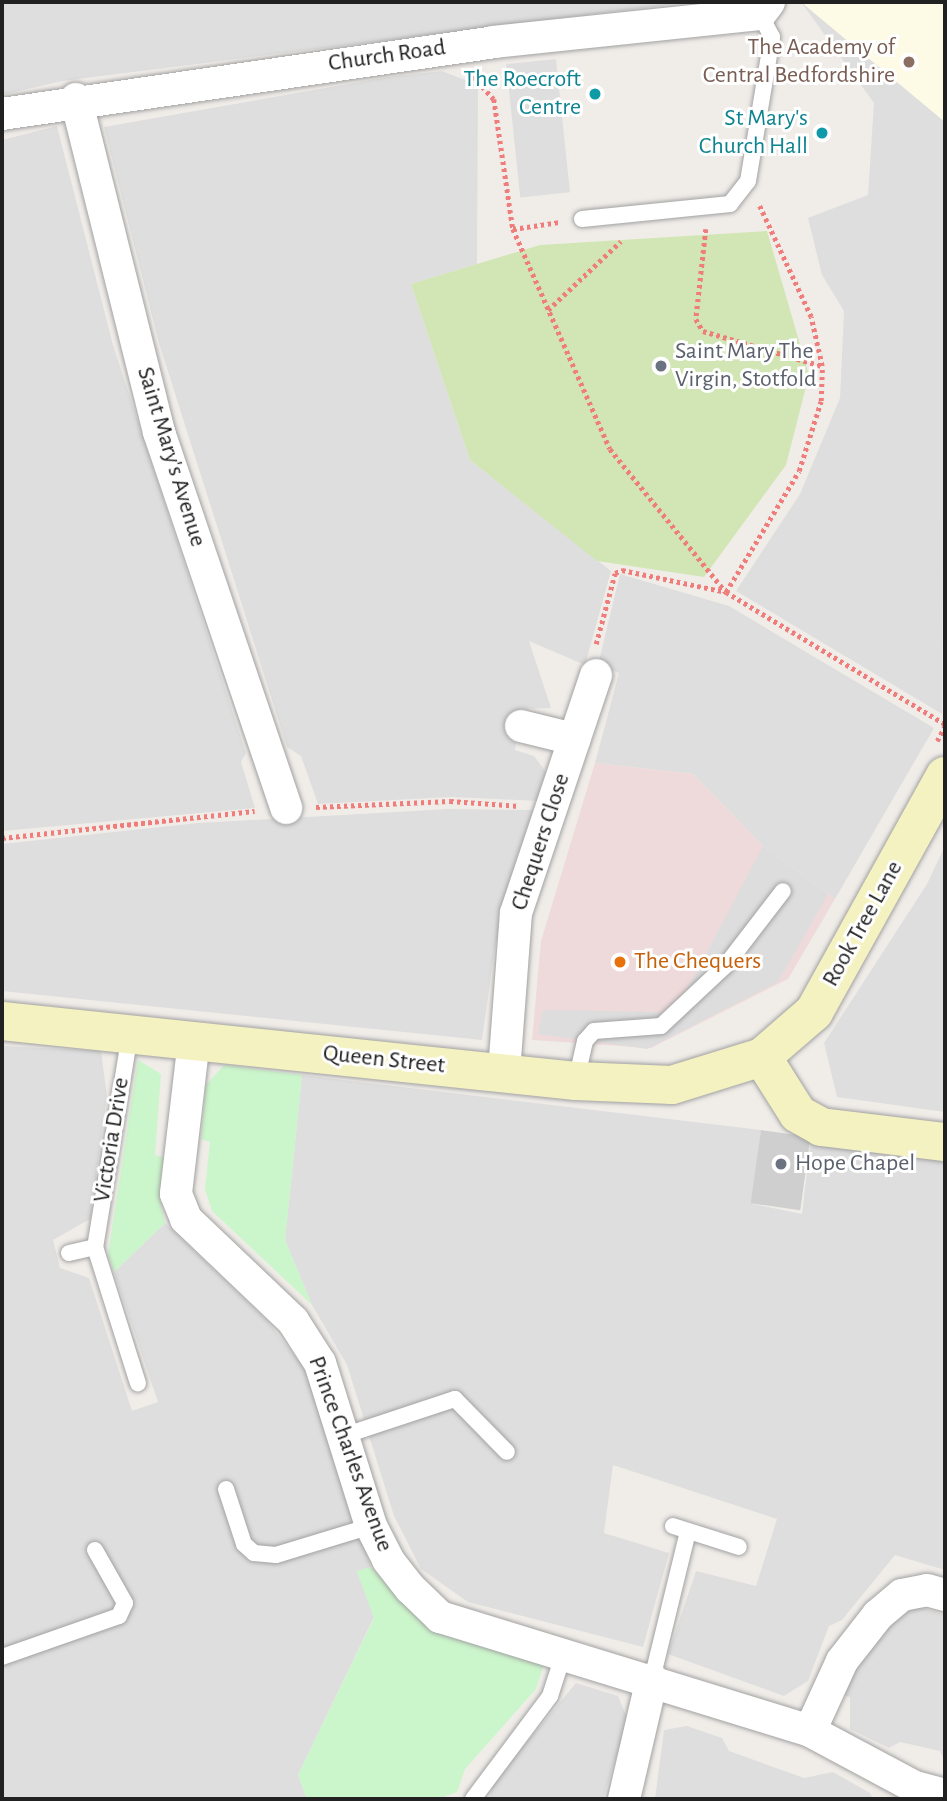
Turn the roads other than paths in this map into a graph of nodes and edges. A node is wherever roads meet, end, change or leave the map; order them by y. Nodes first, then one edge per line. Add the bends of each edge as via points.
1 (764, 8) edge
2 (76, 99) junction
3 (2, 114) edge
4 (582, 219) road end
5 (596, 675) road end
6 (521, 726) dead end
7 (574, 739) junction
8 (939, 763) edge
9 (286, 808) dead end
10 (783, 891) dead end
11 (2, 1021) edge
12 (130, 1034) junction
13 (194, 1040) junction
14 (762, 1057) junction
15 (504, 1072) junction
16 (576, 1081) junction
17 (945, 1142) edge
18 (95, 1247) junction
19 (69, 1253) dead end
20 (138, 1383) dead end
21 (343, 1436) junction
22 (508, 1452) dead end
23 (226, 1489) dead end
24 (371, 1526) junction
25 (739, 1547) dead end
26 (95, 1550) dead end
27 (945, 1595) edge
28 (563, 1656) junction
29 (2, 1657) edge
30 (652, 1679) junction
31 (810, 1731) junction
32 (923, 1794) edge
33 (473, 1799) edge
34 (624, 1799) edge

1 - 2 street, Church Road via 717,29 493,42
1 - 4 lane via 772,37 748,181 730,204
2 - 3 street, Church Road
2 - 9 street, Saint Mary's Avenue via 159,432
5 - 7 street, Chequers Close
6 - 7 street, Chequers Close
7 - 15 street, Chequers Close via 516,913
8 - 14 street, Rook Tree Lane via 814,1012
10 - 16 lane via 726,965 661,1026 594,1031 585,1041
11 - 12 street, Queen Street
12 - 13 street, Queen Street
12 - 18 lane, Victoria Drive
13 - 15 street, Queen Street
13 - 21 street, Prince Charles Avenue via 176,1194 186,1219 293,1321 320,1363
14 - 16 street, Queen Street via 672,1085
14 - 17 street via 798,1114 821,1127
15 - 16 street, Queen Street
18 - 19 lane
18 - 20 lane, Victoria Drive
21 - 22 lane via 455,1399
21 - 24 street, Prince Charles Avenue
23 - 24 lane via 244,1544 254,1553 276,1555
24 - 28 street, Prince Charles Avenue via 388,1560 440,1616
25 - 30 lane via 681,1528
26 - 29 lane via 125,1603 119,1616
27 - 31 street via 927,1590 902,1595 878,1615 842,1661
28 - 30 street, Prince Charles Avenue
28 - 33 lane via 550,1696
30 - 31 street, Prince Charles Avenue
30 - 34 street
31 - 32 street, Prince Charles Avenue

